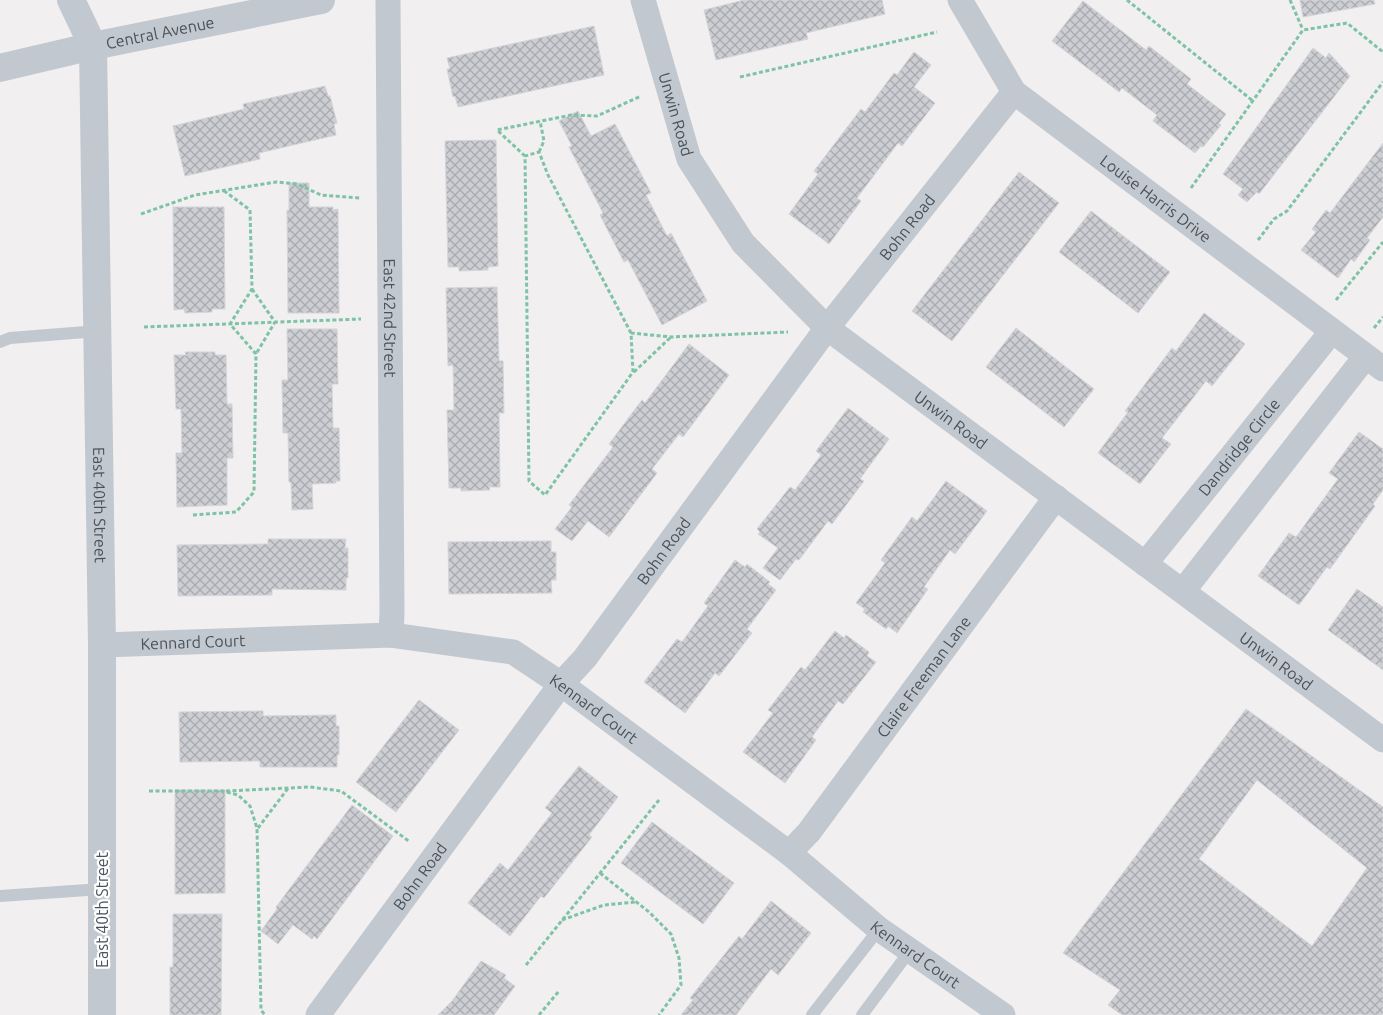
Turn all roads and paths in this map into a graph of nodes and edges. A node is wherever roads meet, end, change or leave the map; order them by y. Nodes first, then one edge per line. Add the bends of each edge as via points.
1 (71, 0) edge
2 (321, 0) edge
3 (388, 0) edge
4 (643, 0) edge
5 (960, 0) edge
6 (1128, 0) edge
7 (1290, 0) edge
8 (1303, 30) junction
9 (937, 32) dead end
10 (93, 46) junction
11 (1383, 52) edge
12 (0, 68) edge
13 (740, 77) dead end
14 (1383, 82) edge
15 (1014, 92) junction
16 (642, 96) dead end
17 (1253, 100) junction
18 (540, 121) junction
19 (539, 152) junction
20 (525, 156) junction
21 (1191, 188) dead end
22 (223, 190) junction
23 (360, 198) dead end
24 (141, 214) dead end
25 (1257, 240) dead end
26 (1383, 242) edge
27 (252, 289) junction
28 (1335, 301) dead end
29 (1383, 317) edge
30 (361, 320) dead end
31 (275, 322) junction
32 (230, 324) junction
33 (144, 327) dead end
34 (827, 328) junction
35 (98, 331) junction
36 (1332, 331) junction
37 (1372, 331) dead end
38 (792, 332) dead end
39 (631, 333) junction
40 (671, 336) junction
41 (0, 342) edge
42 (256, 354) junction
43 (1374, 362) edge
44 (634, 372) junction
45 (1056, 497) junction
46 (193, 515) dead end
47 (1145, 564) junction
48 (1183, 591) junction
49 (391, 636) junction
50 (102, 645) junction
51 (561, 684) junction
52 (1383, 740) edge
53 (289, 787) junction
54 (149, 791) dead end
55 (223, 791) junction
56 (659, 800) dead end
57 (258, 828) junction
58 (412, 843) dead end
59 (789, 853) junction
60 (600, 873) junction
61 (102, 889) junction
62 (0, 896) edge
63 (637, 902) junction
64 (562, 921) junction
65 (879, 929) junction
66 (909, 952) junction
67 (526, 965) dead end
68 (558, 991) dead end
69 (102, 1015) edge
70 (265, 1015) edge
71 (318, 1015) edge
72 (539, 1015) edge
73 (659, 1015) edge
74 (812, 1015) edge
75 (862, 1015) edge
76 (1004, 1015) edge

1 - 10 street, East 40th Street
2 - 10 street, Central Avenue
3 - 49 street, East 42nd Street
4 - 34 street, Unwin Road via 689,159 743,243
5 - 15 street, Louise Harris Drive
6 - 17 path
7 - 8 path
8 - 11 path via 1347,23
8 - 17 path
9 - 13 path
10 - 12 street, Central Avenue
10 - 35 street, East 40th Street
14 - 25 path via 1287,211 1274,219
15 - 34 street, Bohn Road
15 - 36 street, Louise Harris Drive
16 - 18 path via 597,116 571,115
17 - 21 path
18 - 19 path via 544,141
18 - 20 path via 497,130
19 - 20 path
19 - 39 path
20 - 44 path via 529,481 545,495
22 - 23 path via 276,182 297,184 321,195
22 - 24 path via 195,195
22 - 27 path via 250,210
26 - 28 path
27 - 31 path
27 - 32 path
29 - 37 path
30 - 31 path
31 - 32 path
31 - 42 path
32 - 33 path
32 - 42 path
34 - 45 street, Unwin Road
34 - 51 street, Bohn Road via 585,658
35 - 41 lane via 10,338
35 - 50 street, East 40th Street
36 - 43 street, Louise Harris Drive
36 - 47 street, Dandridge Circle
38 - 40 path
39 - 40 path
39 - 44 path
40 - 44 path
42 - 46 path via 254,492 236,512
43 - 48 street
45 - 47 street, Unwin Road
45 - 59 street, Claire Freeman Lane via 809,832
47 - 48 street, Unwin Road
48 - 52 street, Unwin Road
49 - 50 street, Kennard Court
49 - 51 street, Kennard Court via 513,652
50 - 61 street, East 40th Street
51 - 59 street, Kennard Court
51 - 71 street, Bohn Road
53 - 55 path
53 - 57 path
53 - 58 path via 341,791
54 - 55 path
55 - 57 path via 238,795 250,806
56 - 60 path
57 - 70 path via 261,1010
59 - 65 street, Kennard Court
60 - 63 path
60 - 64 path
61 - 62 lane
61 - 69 street, East 40th Street
63 - 64 path via 604,905
63 - 73 path via 671,934 679,958 681,984
64 - 67 path
65 - 66 street, Kennard Court
65 - 74 lane
66 - 75 lane
66 - 76 street, Kennard Court
68 - 72 path

